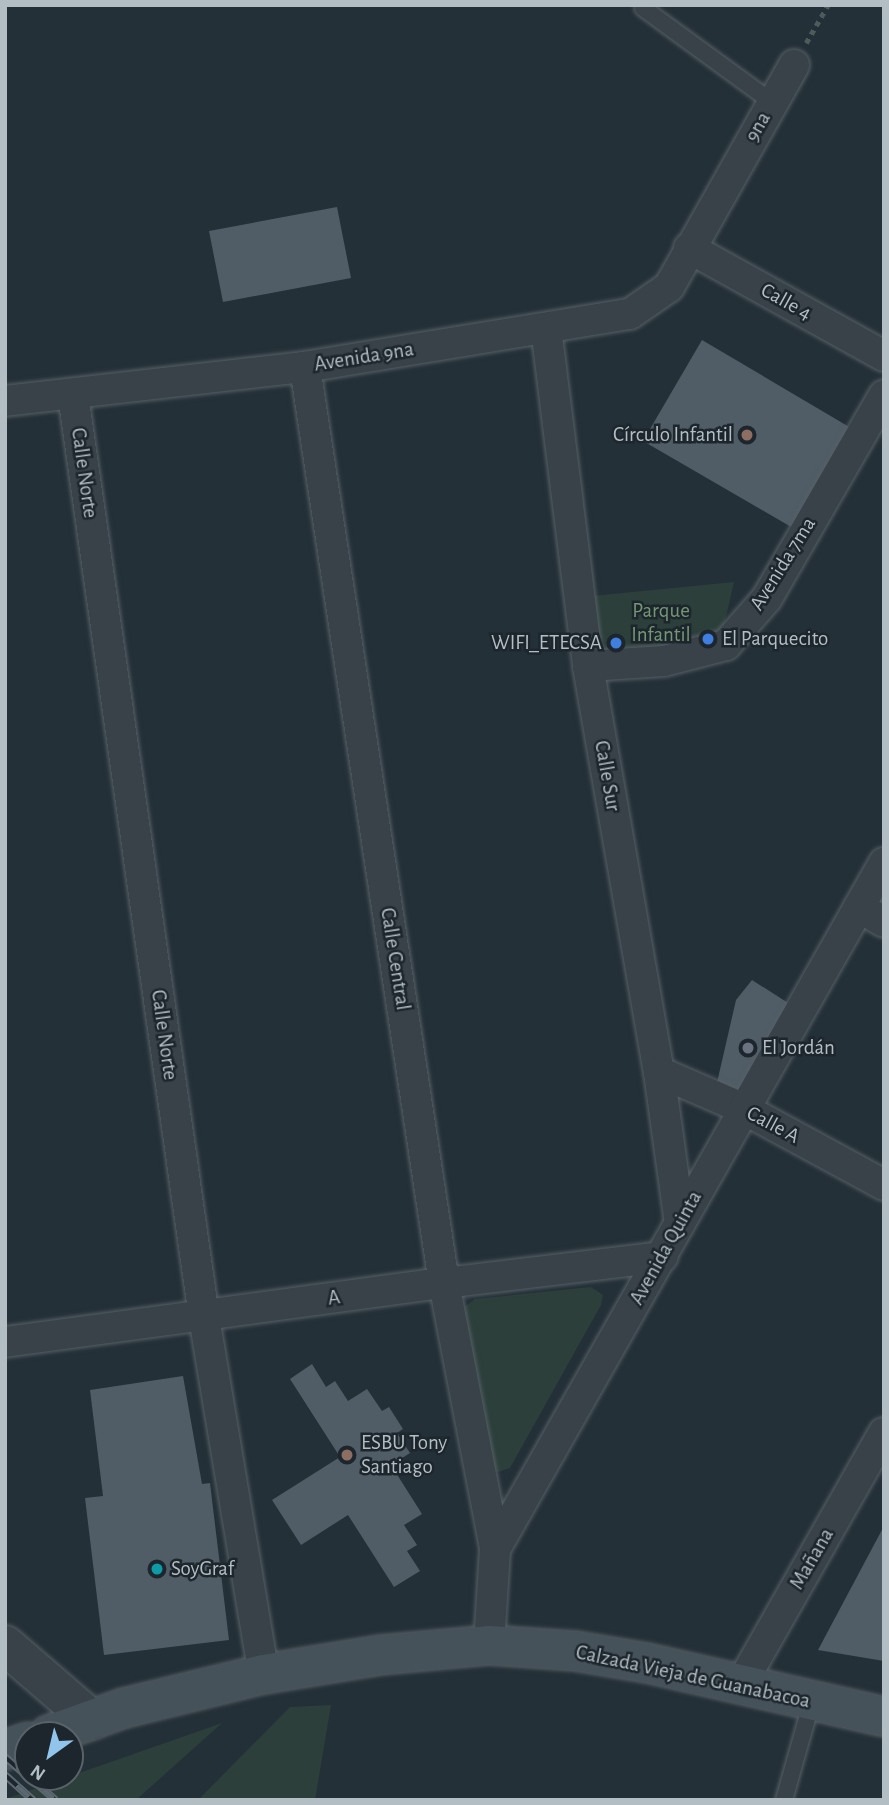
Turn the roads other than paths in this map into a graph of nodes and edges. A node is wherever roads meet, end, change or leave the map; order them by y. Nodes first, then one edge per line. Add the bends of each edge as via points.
1 (643, 8) dead end
2 (794, 65) road end
3 (772, 102) junction
4 (689, 248) junction
5 (546, 328) junction
6 (884, 356) edge
7 (306, 367) junction
8 (73, 394) junction
9 (884, 395) edge
10 (5, 401) edge
11 (588, 666) junction
12 (884, 863) edge
13 (871, 914) edge
14 (659, 1072) junction
15 (744, 1109) junction
16 (884, 1185) edge
17 (680, 1223) junction
18 (663, 1257) junction
19 (444, 1283) junction
20 (204, 1317) junction
21 (5, 1342) edge
22 (884, 1433) edge
23 (495, 1549) junction
24 (5, 1645) edge
25 (489, 1646) junction
26 (264, 1674) junction
27 (740, 1686) junction
28 (812, 1701) junction
29 (884, 1717) edge
30 (92, 1720) junction
31 (84, 1723) edge
32 (784, 1800) edge

1 - 3 lane
2 - 3 street, 9na
3 - 4 street, 9na
4 - 5 street, Avenida 9na via 669,287 630,314
4 - 6 street, Calle 4
5 - 7 street, Avenida 9na
5 - 11 street, Calle Sur
7 - 8 street, Avenida 9na
7 - 19 street, Calle Central
8 - 10 street, Avenida 9na
8 - 20 street, Calle Norte
9 - 11 street, Avenida 7ma via 767,598 726,645 664,661
11 - 14 street, Calle Sur
12 - 13 street, Avenida Quinta
13 - 15 street, Avenida Quinta
14 - 15 street, Calle A
14 - 17 street, Calle Sur
15 - 16 street, Calle A
15 - 17 street, Avenida Quinta
17 - 18 street, Avenida Quinta
18 - 19 street, A
18 - 23 street, Avenida Quinta
19 - 20 street, A
19 - 23 street, Calle Central
20 - 21 street, A
20 - 26 street, Calle Norte
22 - 27 street, Mañana
23 - 25 street, Avenida Quinta
24 - 30 street
25 - 26 main road, Calzada Vieja de Guanabacoa via 380,1655
25 - 27 main road, Calzada Vieja de Guanabacoa via 575,1651
26 - 30 main road, Calzada Vieja de Guanabacoa
27 - 28 main road, Calzada Vieja de Guanabacoa
28 - 29 main road, Calzada Vieja de Guanabacoa
28 - 32 lane
30 - 31 main road, Calzada Vieja de Guanabacoa

